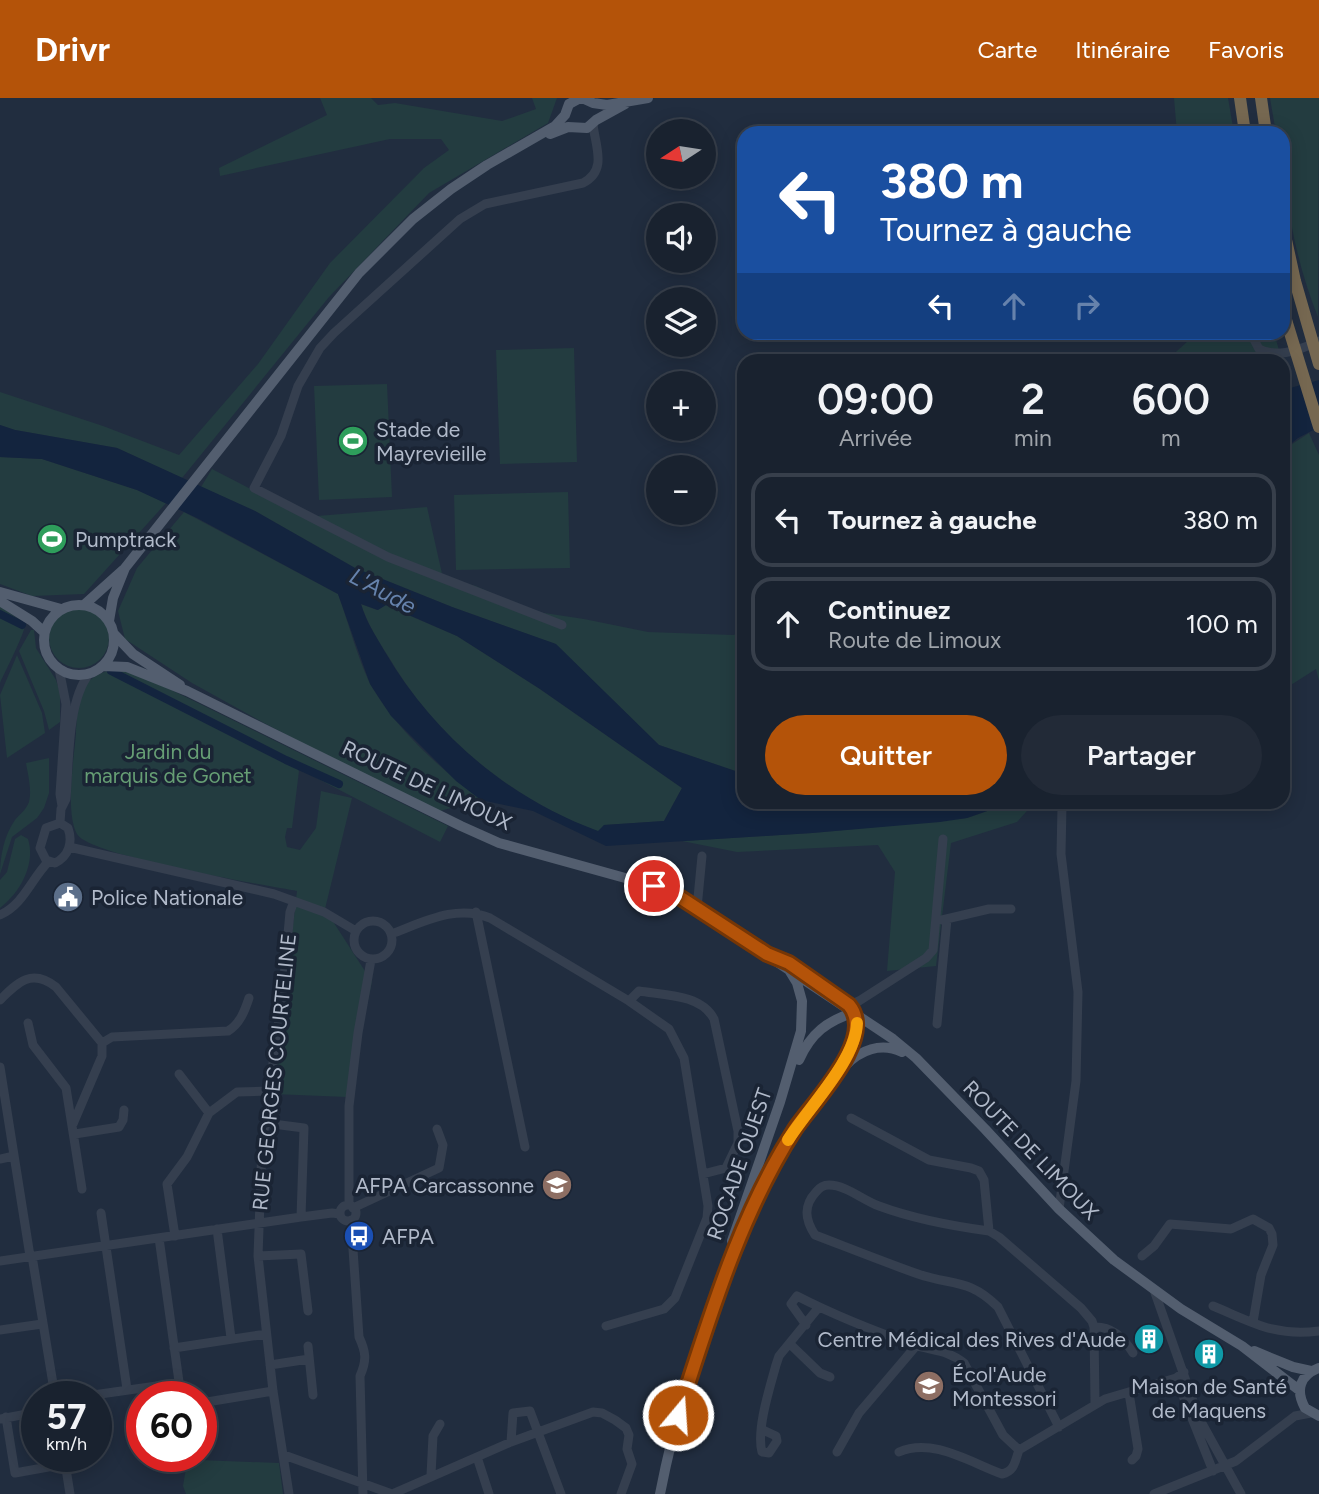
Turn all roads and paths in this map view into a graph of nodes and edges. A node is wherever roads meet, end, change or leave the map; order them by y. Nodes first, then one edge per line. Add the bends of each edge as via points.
1 (648, 98) edge
2 (1240, 98) edge
3 (1261, 98) edge
4 (581, 99) edge
5 (625, 104) junction
6 (565, 115) junction
7 (594, 122) junction
8 (1244, 126) edge
9 (1265, 126) edge
10 (577, 128) junction
11 (535, 139) junction
12 (595, 146) junction
13 (1290, 254) edge
14 (1290, 337) edge
15 (1254, 340) edge
16 (1319, 341) edge
17 (1275, 354) edge
18 (1275, 354) edge
19 (1319, 364) edge
20 (1319, 427) edge
21 (125, 568) junction
22 (0, 592) edge
23 (0, 601) edge
24 (85, 605) junction
25 (61, 609) junction
26 (109, 621) junction
27 (562, 625) dead end
28 (44, 632) junction
29 (114, 635) junction
30 (103, 666) junction
31 (58, 669) junction
32 (89, 674) junction
33 (187, 691) junction
34 (62, 806) junction
35 (1062, 809) edge
36 (60, 823) junction
37 (943, 839) dead end
38 (69, 847) junction
39 (702, 856) dead end
40 (49, 861) junction
41 (294, 901) junction
42 (697, 908) junction
43 (1011, 909) dead end
44 (476, 912) junction
45 (0, 915) edge
46 (942, 920) junction
47 (356, 931) junction
48 (391, 934) junction
49 (767, 954) junction
50 (371, 960) junction
51 (788, 969) junction
52 (248, 998) dead end
53 (0, 1000) edge
54 (629, 1001) junction
55 (855, 1006) junction
56 (28, 1023) dead end
57 (937, 1024) dead end
58 (102, 1043) junction
59 (916, 1058) junction
60 (0, 1066) edge
61 (179, 1074) dead end
62 (831, 1081) junction
63 (269, 1091) junction
64 (780, 1101) junction
65 (124, 1110) dead end
66 (209, 1113) junction
67 (851, 1118) dead end
68 (265, 1123) junction
69 (74, 1129) junction
70 (437, 1129) dead end
71 (525, 1147) dead end
72 (14, 1156) junction
73 (0, 1158) edge
74 (703, 1174) junction
75 (82, 1189) dead end
76 (351, 1206) junction
77 (1059, 1209) junction
78 (101, 1213) dead end
79 (340, 1214) junction
80 (301, 1217) junction
81 (351, 1220) junction
82 (259, 1223) junction
83 (217, 1229) junction
84 (989, 1231) junction
85 (175, 1236) junction
86 (159, 1238) junction
87 (106, 1245) junction
88 (31, 1256) junction
89 (258, 1256) junction
90 (1142, 1256) dead end
91 (0, 1261) edge
92 (722, 1281) junction
93 (1154, 1290) junction
94 (1213, 1306) dead end
95 (818, 1307) junction
96 (308, 1311) dead end
97 (1253, 1322) junction
98 (42, 1324) junction
99 (806, 1325) junction
100 (606, 1326) dead end
101 (1094, 1327) junction
102 (0, 1331) edge
103 (1319, 1331) edge
104 (266, 1334) junction
105 (231, 1338) junction
106 (790, 1344) junction
107 (308, 1346) dead end
108 (916, 1346) junction
109 (1242, 1346) junction
110 (174, 1348) junction
111 (1133, 1353) dead end
112 (309, 1359) junction
113 (270, 1365) junction
114 (1315, 1369) edge
115 (1180, 1375) junction
116 (830, 1377) dead end
117 (52, 1381) edge
118 (178, 1381) edge
119 (126, 1382) edge
120 (273, 1391) junction
121 (1129, 1392) junction
122 (313, 1395) dead end
123 (1300, 1396) junction
124 (217, 1400) edge
125 (1095, 1404) junction
126 (1315, 1414) edge
127 (21, 1415) edge
128 (1295, 1416) junction
129 (3, 1418) edge
130 (440, 1424) dead end
131 (1059, 1427) junction
132 (763, 1430) dead end
133 (538, 1431) junction
134 (511, 1442) junction
135 (1019, 1450) junction
136 (837, 1452) dead end
137 (900, 1452) dead end
138 (284, 1455) junction
139 (477, 1457) junction
140 (1132, 1460) dead end
141 (1225, 1467) junction
142 (21, 1471) edge
143 (1213, 1471) junction
144 (67, 1472) edge
145 (431, 1475) junction
146 (363, 1483) junction
147 (417, 1483) junction
148 (71, 1494) edge
149 (289, 1494) edge
150 (363, 1494) edge
151 (392, 1494) edge
152 (420, 1494) edge
153 (489, 1494) edge
154 (561, 1494) edge
155 (621, 1494) edge
156 (660, 1494) edge
157 (1154, 1494) edge
158 (1241, 1494) edge

1 - 5 main road
2 - 8 highway
3 - 9 highway
4 - 5 main road
4 - 6 main road via 567,107
4 - 7 main road via 597,111
5 - 7 main road
6 - 10 main road
6 - 11 main road
7 - 10 main road
7 - 12 street
10 - 11 main road
10 - 12 street
11 - 21 main road via 487,164 413,219 359,272
12 - 27 street via 600,162 591,179 474,210 334,333 298,386 281,436 254,488 388,557
13 - 19 highway
14 - 20 highway
15 - 18 street via 1259,349
16 - 17 street
21 - 24 main road
21 - 26 main road
22 - 25 main road
23 - 28 main road
24 - 25 main road
24 - 26 main road
25 - 28 main road
26 - 29 main road
28 - 31 main road via 46,652
29 - 30 main road via 112,652
29 - 33 main road via 133,654
30 - 32 main road
30 - 33 main road via 127,667
31 - 32 main road via 73,675
31 - 34 street via 66,704
32 - 34 street via 75,703
33 - 42 main road, ROUTE DE LIMOUX via 461,827 533,853 654,886
34 - 36 street
35 - 77 street via 1061,854 1078,992 1076,1081
36 - 38 street via 68,828
36 - 40 street via 46,828 43,836 40,848
37 - 46 street
38 - 40 street via 62,860
38 - 41 street
39 - 42 street
40 - 45 street via 19,902
41 - 47 street
41 - 63 street, RUE GEORGES COURTELINE
42 - 49 main road, ROUTE DE LIMOUX
43 - 46 street
44 - 48 street via 449,913
44 - 54 street
44 - 71 street
46 - 55 street via 926,958
46 - 57 street
47 - 48 street via 372,921 386,926
47 - 50 street via 356,949
48 - 50 street via 388,953
49 - 51 main road
49 - 55 main road
50 - 76 street via 349,1106
51 - 55 main road
51 - 64 main road, ROCADE OUEST via 802,1001 801,1031
52 - 58 street via 244,1012 229,1031 112,1037
53 - 58 street via 30,978 47,979
54 - 74 street via 669,1029 678,1043
54 - 74 street via 639,991 694,1001 709,1009 714,1019 738,1143 726,1168
55 - 59 main road, ROUTE DE LIMOUX
55 - 62 main road, ROCADE OUEST via 858,1026 852,1046
55 - 64 main road via 814,1033
56 - 69 street via 33,1045 66,1088
58 - 69 street via 102,1056
59 - 62 main road, ROCADE OUEST via 892,1047 877,1048 853,1058
59 - 77 main road, ROUTE DE LIMOUX
60 - 72 street
61 - 66 street
62 - 92 main road, ROCADE OUEST via 772,1165
63 - 66 street via 237,1092
63 - 68 street, RUE GEORGES COURTELINE
64 - 92 main road, ROCADE OUEST
65 - 69 street via 119,1127
66 - 85 street via 167,1184
67 - 84 street via 929,1160 979,1171
68 - 80 street via 304,1128
68 - 82 street, RUE GEORGES COURTELINE
69 - 75 street
70 - 76 street via 443,1145 439,1168
72 - 73 street
72 - 88 street
74 - 100 street via 707,1218 675,1298 664,1309
76 - 79 street via 342,1207
76 - 81 street via 355,1215
77 - 93 main road, ROUTE DE LIMOUX
78 - 87 street
79 - 80 street
79 - 81 street
80 - 82 street
81 - 146 street via 359,1336 366,1351 360,1376
82 - 83 street
82 - 89 street, RUE GEORGES COURTELINE
83 - 85 street
83 - 105 street
84 - 101 street via 1081,1308
84 - 131 street via 906,1215 829,1185 808,1200 806,1212 815,1235 923,1276 969,1285 984,1293 998,1307
85 - 86 street
86 - 87 street
86 - 110 street
87 - 88 street
87 - 119 street
88 - 91 street
88 - 98 street
89 - 96 street via 301,1254
89 - 104 street, RUE GEORGES COURTELINE
90 - 97 street via 1170,1224 1231,1229 1253,1219 1269,1228 1273,1245 1261,1275
92 - 156 main road, ROCADE OUEST via 678,1415
93 - 109 main road, ROUTE DE LIMOUX
93 - 115 street
94 - 97 street
95 - 99 street
95 - 99 street via 797,1296 792,1304
95 - 108 street
97 - 103 street via 1295,1334
98 - 102 street
98 - 117 street
99 - 106 street
101 - 111 street via 1112,1330
101 - 125 street
104 - 105 street
104 - 113 street, RUE GEORGES COURTELINE
105 - 110 street
106 - 116 street
106 - 132 street via 776,1365
107 - 112 street
108 - 135 street via 946,1351 964,1363 1003,1435
108 - 136 street via 859,1413
109 - 114 main road via 1293,1367
109 - 123 main road
110 - 118 street
112 - 113 street
112 - 122 street
113 - 120 street, RUE GEORGES COURTELINE
114 - 123 main road via 1303,1379
115 - 121 street
115 - 141 street
115 - 143 street
120 - 124 street
120 - 138 street, RUE GEORGES COURTELINE
121 - 125 street
121 - 140 street via 1138,1449
123 - 126 main road
123 - 128 street
125 - 131 street
126 - 128 street
127 - 129 street
128 - 141 street
129 - 142 street via 15,1473
130 - 145 street via 433,1436
131 - 135 street
133 - 134 street
133 - 134 street via 530,1411 513,1413
133 - 154 street
133 - 155 street via 593,1412 626,1428 632,1464
134 - 139 street
135 - 137 street via 1014,1467 1002,1474 943,1450 909,1448
138 - 146 street
138 - 149 street, RUE GEORGES COURTELINE
139 - 145 street
139 - 153 street
141 - 143 street
141 - 158 street
143 - 157 street
144 - 148 street
145 - 147 street
146 - 150 street
146 - 151 street
147 - 151 street
147 - 152 street

